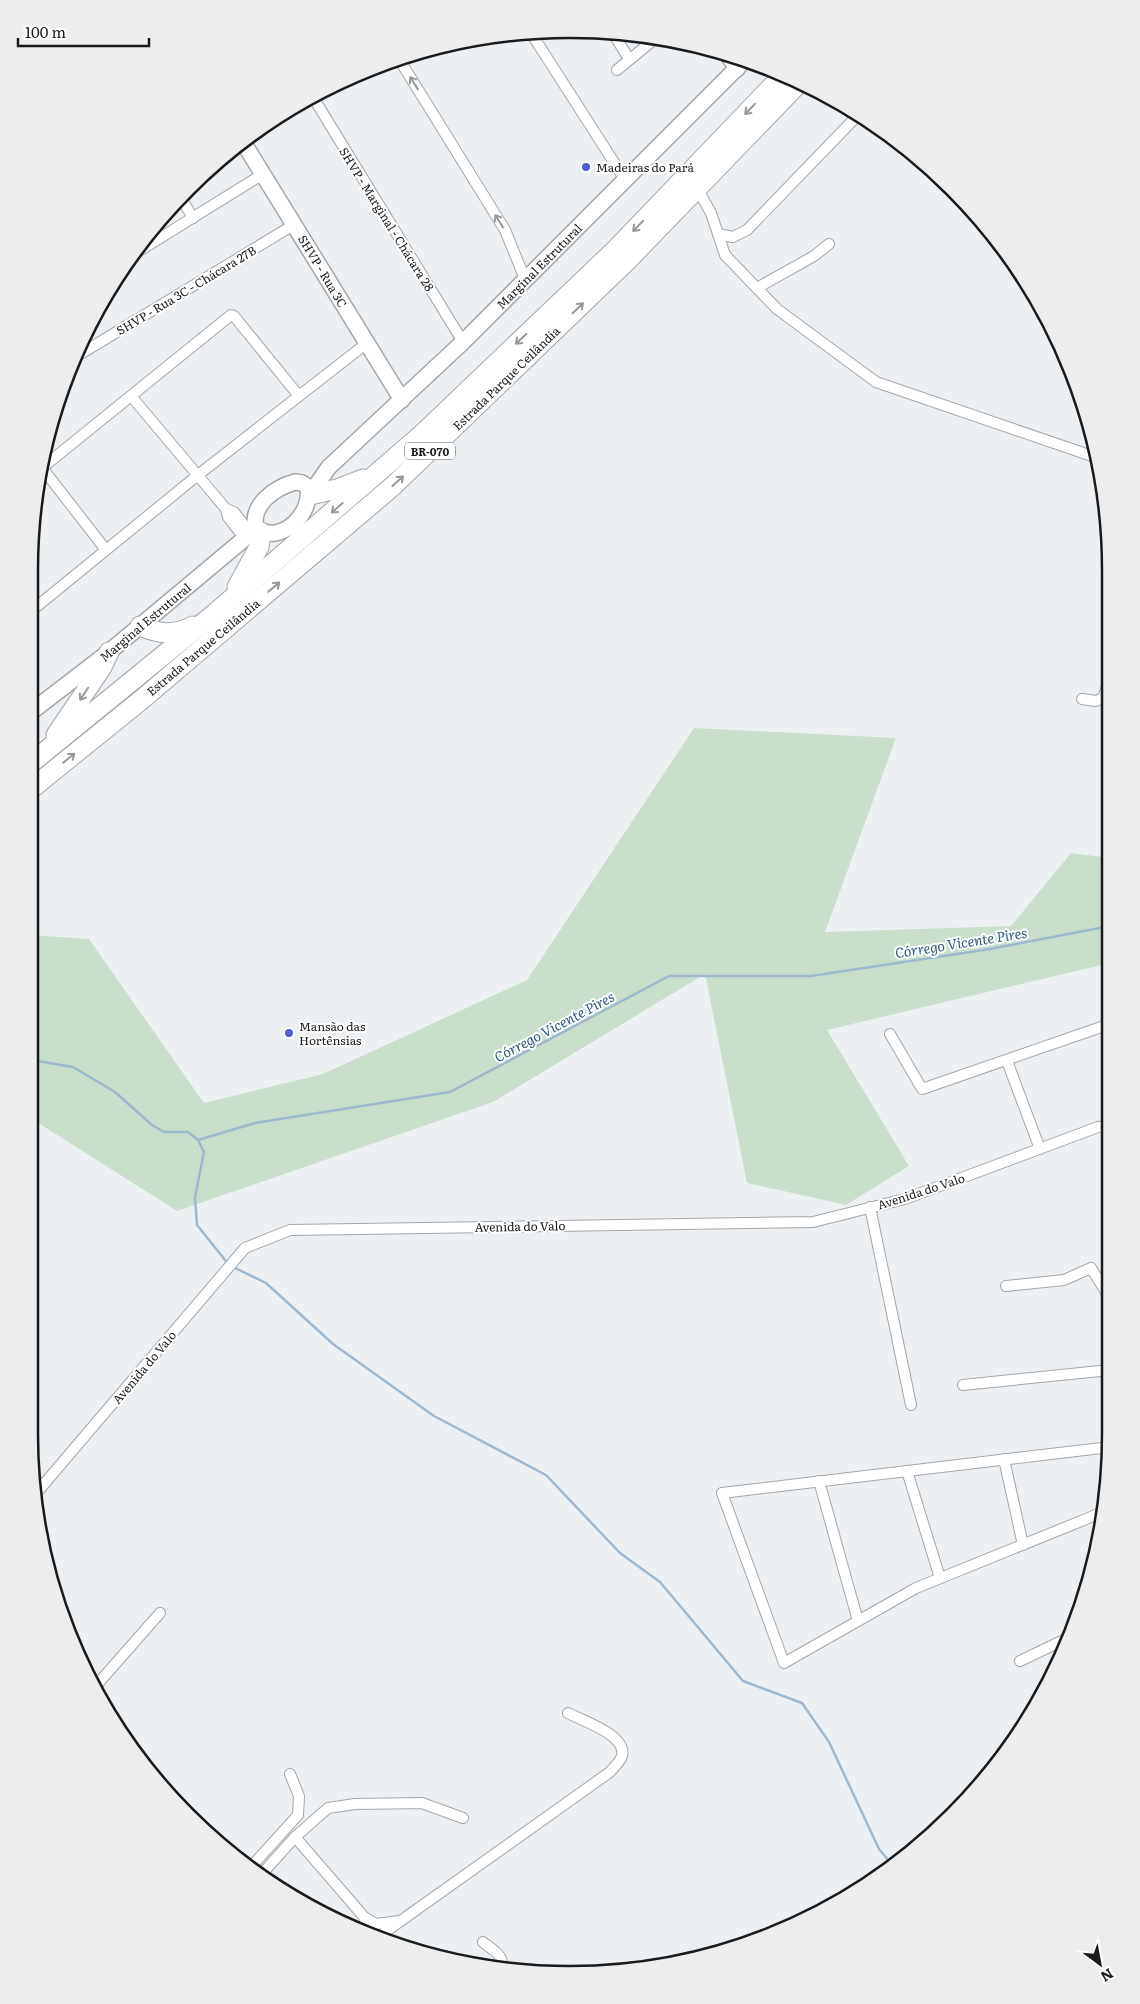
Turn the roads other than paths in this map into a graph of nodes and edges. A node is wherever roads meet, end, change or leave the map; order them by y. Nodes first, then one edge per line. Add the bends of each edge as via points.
1 (535, 39) edge
2 (617, 40) edge
3 (649, 44) edge
4 (629, 59) junction
5 (403, 65) edge
6 (739, 66) edge
7 (617, 70) dead end
8 (778, 80) edge
9 (795, 87) edge
10 (316, 102) edge
11 (854, 120) edge
12 (247, 148) edge
13 (263, 174) junction
14 (626, 181) junction
15 (697, 188) junction
16 (184, 203) edge
17 (193, 218) junction
18 (295, 224) junction
19 (718, 234) junction
20 (829, 244) dead end
21 (149, 245) edge
22 (522, 272) junction
23 (757, 288) junction
24 (463, 342) junction
25 (367, 343) junction
26 (84, 352) edge
27 (131, 396) junction
28 (299, 396) junction
29 (402, 400) junction
30 (1089, 454) edge
31 (49, 463) edge
32 (378, 472) junction
33 (47, 473) edge
34 (198, 475) junction
35 (307, 491) junction
36 (253, 533) junction
37 (106, 550) junction
38 (38, 605) edge
39 (220, 609) junction
40 (140, 626) junction
41 (109, 652) junction
42 (1102, 698) edge
43 (1082, 699) dead end
44 (38, 707) edge
45 (38, 758) edge
46 (38, 783) edge
47 (1102, 1027) edge
48 (890, 1034) dead end
49 (1008, 1061) junction
50 (1102, 1127) edge
51 (1040, 1149) junction
52 (870, 1208) junction
53 (1102, 1285) edge
54 (1006, 1286) dead end
55 (1102, 1371) edge
56 (963, 1385) dead end
57 (911, 1405) dead end
58 (1102, 1448) edge
59 (1004, 1459) junction
60 (908, 1471) junction
61 (819, 1481) junction
62 (41, 1488) edge
63 (1096, 1515) edge
64 (1023, 1545) junction
65 (940, 1578) junction
66 (160, 1612) dead end
67 (858, 1621) junction
68 (1060, 1641) edge
69 (1020, 1660) dead end
70 (99, 1682) edge
71 (568, 1713) dead end
72 (290, 1774) dead end
73 (464, 1818) dead end
74 (295, 1837) junction
75 (255, 1863) edge
76 (265, 1870) edge
77 (365, 1918) junction
78 (400, 1921) junction
79 (366, 1926) edge
80 (384, 1933) edge
81 (483, 1942) dead end
82 (502, 1962) edge

1 - 14 street
2 - 4 street
3 - 4 street
4 - 7 street
22 -> 5 street via 505,230
6 - 14 main road, Marginal Estrutural
8 -> 32 highway, Estrada Parque Ceilândia / BR-070 via 615,250
9 - 15 highway, Estrada Parque Ceilândia / BR-070
10 - 24 street, SHVP - Marginal - Chácara 28
11 - 19 street via 748,230 733,237
12 - 13 main road, SHVP - Rua 3C
13 - 17 street
13 - 18 main road, SHVP - Rua 3C
14 - 22 main road, Marginal Estrutural
15 - 19 street
46 -> 15 highway, Estrada Parque Ceilândia / BR-070 via 393,486 627,261
16 - 17 street
17 - 21 street
18 - 25 main road, SHVP - Rua 3C
18 - 26 street, SHVP - Rua 3C - Chácara 27B
19 - 23 street via 726,255
20 - 23 street
22 - 24 main road, Marginal Estrutural
23 - 30 street via 777,309 876,382
24 - 29 main road, Marginal Estrutural
25 - 28 street
25 - 29 main road, SHVP - Rua 3C
27 - 28 street via 233,315
27 - 31 street
27 - 34 street
28 - 34 street
29 - 35 main road, Marginal Estrutural
32 - 35 highway via 337,489
32 -> 39 highway, Estrada Parque Ceilândia / BR-070
33 - 37 street
34 - 36 street via 226,510 234,512
34 - 37 street
35 - 36 main road via 304,512 295,522 275,532
35 - 36 main road, Marginal Estrutural via 288,484 270,494 256,513
36 - 39 highway via 259,547 253,561
36 - 40 main road, Marginal Estrutural
37 - 38 street
39 - 40 highway via 183,631 160,635
39 - 45 highway, Estrada Parque Ceilândia / BR-070
40 - 41 main road, Marginal Estrutural
41 - 44 main road, Marginal Estrutural
41 -> 45 highway via 102,667
42 - 43 street
47 - 49 street
48 - 49 street via 922,1089
49 - 51 street
50 - 51 street, Avenida do Valo
51 - 52 street, Avenida do Valo via 905,1199
52 - 57 street
52 - 62 street, Avenida do Valo via 813,1222 290,1230 245,1248
53 - 54 street via 1091,1268 1064,1280
55 - 56 street
58 - 59 street
59 - 60 street
59 - 64 street
60 - 61 street
60 - 65 street
61 - 67 street
61 - 67 street via 722,1493 784,1663
63 - 64 street
64 - 65 street
65 - 67 street
66 - 70 street
68 - 69 street
71 - 78 street via 614,1736 622,1749 622,1758 610,1772
72 - 75 street via 299,1796 298,1815
73 - 74 street via 422,1803 354,1804 328,1808
74 - 76 street
74 - 77 street
77 - 78 street via 376,1924
77 - 79 street
78 - 80 street
81 - 82 street via 497,1953

